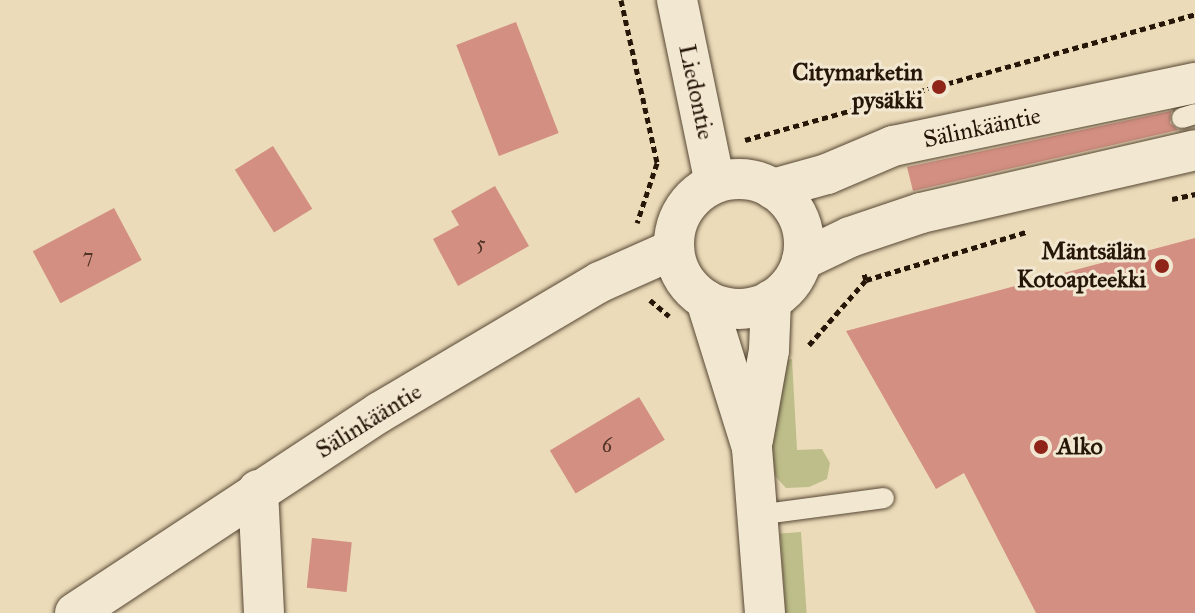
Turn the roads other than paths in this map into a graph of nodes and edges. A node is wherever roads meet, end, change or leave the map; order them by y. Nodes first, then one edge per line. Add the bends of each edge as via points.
1 (677, 0) edge
2 (1192, 116) edge
3 (712, 166) junction
4 (773, 189) junction
5 (659, 254) junction
6 (802, 260) junction
7 (706, 300) junction
8 (771, 300) junction
9 (752, 448) junction
10 (258, 490) junction
11 (884, 498) dead end
12 (757, 515) junction
13 (75, 613) edge
14 (264, 613) edge
15 (765, 613) edge

1 - 3 street, Liedontie
2 - 4 street, Sälinkääntie via 893,146 827,174
2 - 6 street, Sälinkääntie via 850,237
3 - 4 street
3 - 5 street
4 - 6 street via 799,220
5 - 7 street
5 - 10 street, Sälinkääntie via 407,396
6 - 8 street via 785,290
7 - 8 street via 739,309
7 - 9 street
8 - 9 street via 769,350
9 - 12 street
10 - 13 street, Sälinkääntie
10 - 14 street
11 - 12 lane
12 - 15 street

